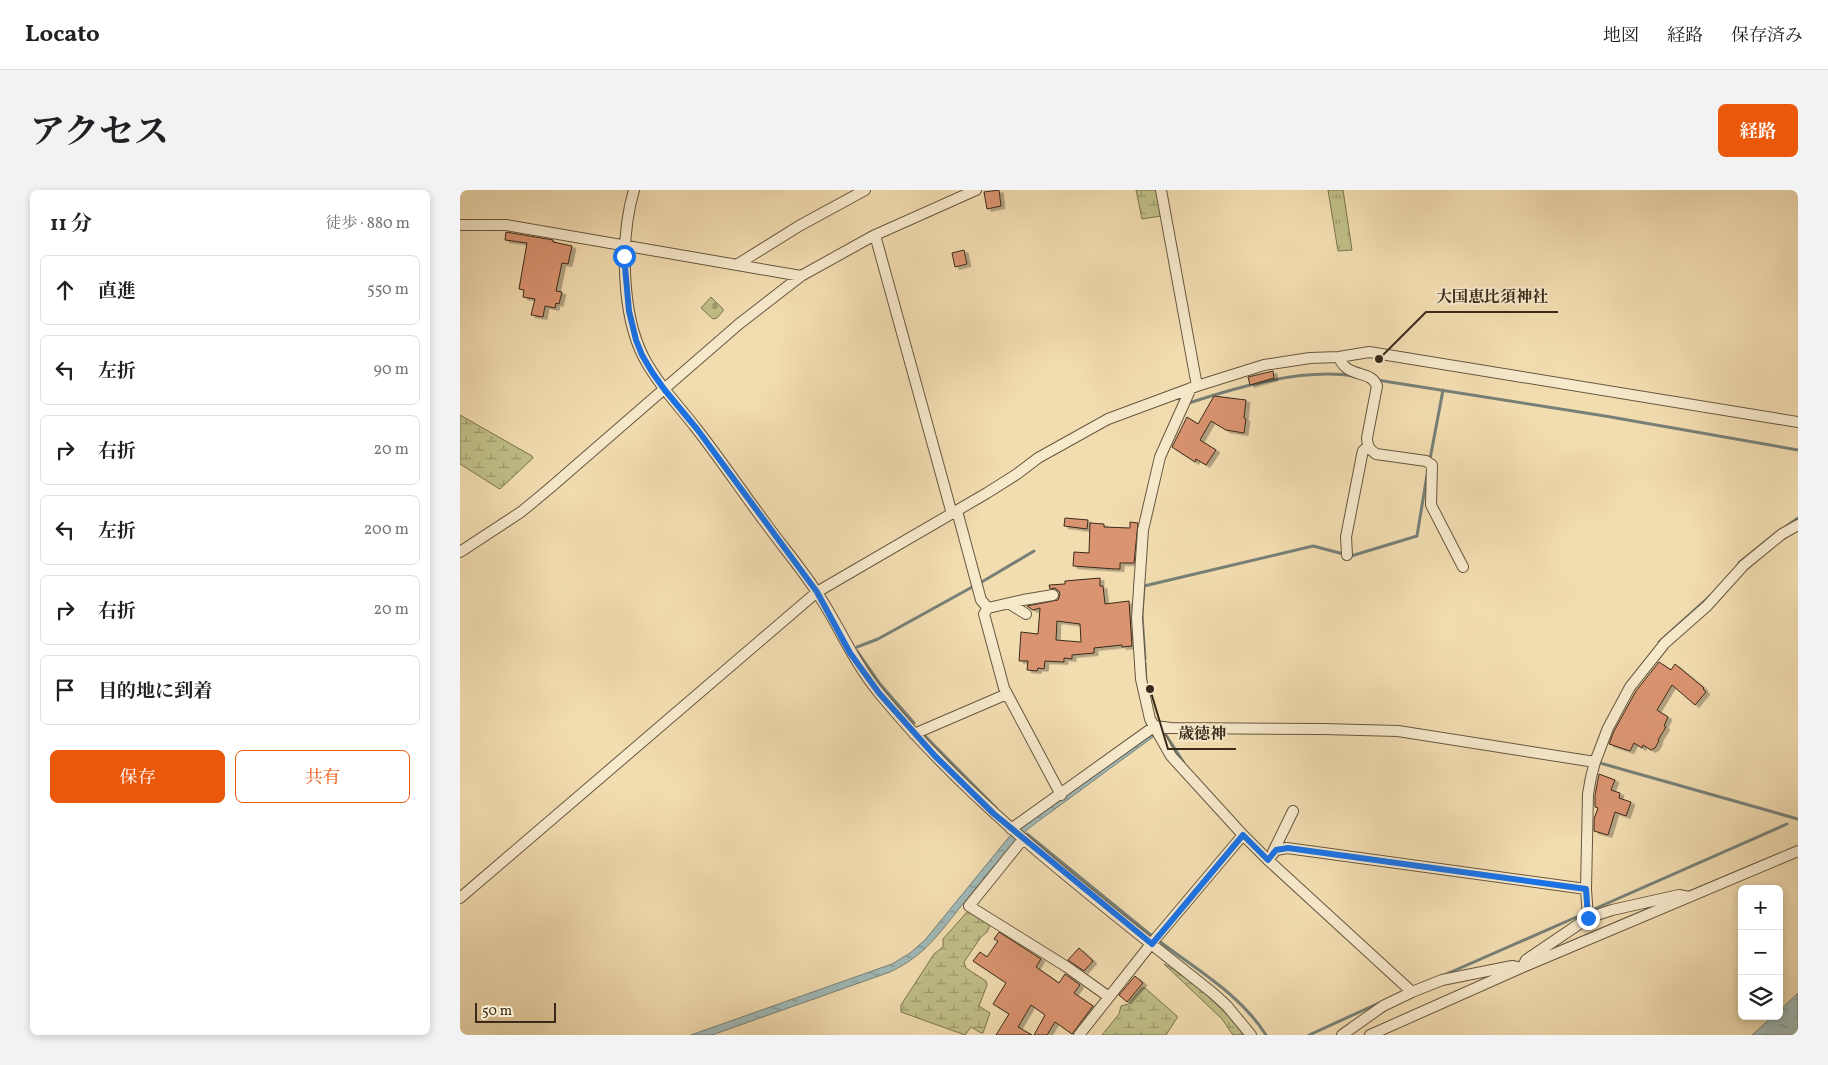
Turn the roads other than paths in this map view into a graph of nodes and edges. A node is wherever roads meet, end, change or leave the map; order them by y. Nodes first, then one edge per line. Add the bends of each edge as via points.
1 (634, 190) edge
2 (865, 190) edge
3 (976, 190) edge
4 (1161, 190) edge
5 (460, 225) edge
6 (875, 236) junction
7 (624, 245) junction
8 (738, 264) junction
9 (801, 276) junction
10 (1339, 357) junction
11 (1194, 387) junction
12 (664, 389) junction
13 (1798, 422) edge
14 (1368, 446) junction
15 (954, 512) junction
16 (1798, 524) edge
17 (460, 552) edge
18 (1347, 555) dead end
19 (1463, 567) dead end
20 (817, 592) junction
21 (1053, 595) dead end
22 (1010, 604) junction
23 (988, 608) junction
24 (1026, 614) dead end
25 (1007, 694) junction
26 (1156, 726) junction
27 (914, 734) junction
28 (1595, 762) junction
29 (1061, 795) junction
30 (1293, 811) dead end
31 (1017, 834) junction
32 (1243, 835) junction
33 (1798, 851) edge
34 (1271, 856) junction
35 (1586, 889) junction
36 (460, 898) edge
37 (1690, 898) junction
38 (1588, 918) junction
39 (1152, 944) junction
40 (1523, 967) junction
41 (1412, 992) junction
42 (1109, 996) junction
43 (1079, 1035) edge
44 (1251, 1035) edge
45 (1342, 1035) edge
46 (1370, 1035) edge

1 - 7 street
2 - 8 street
3 - 6 street
4 - 11 street
5 - 7 street via 506,226
6 - 9 street
6 - 15 street
7 - 8 street
7 - 12 street via 629,311 636,340
8 - 9 street
9 - 12 street
10 - 11 street via 1264,365
10 - 13 street via 1376,353
10 - 14 street via 1347,370 1376,383
11 - 15 street via 1108,419 1038,458
11 - 26 street via 1160,457 1143,530 1137,618 1144,696 1150,720
12 - 17 street via 521,512
12 - 20 street
14 - 18 street via 1363,451 1346,537
14 - 19 street via 1376,454 1431,464 1431,505
15 - 20 street
15 - 23 street via 981,600
16 - 28 street via 1744,565 1707,606 1665,643 1630,687 1608,728
20 - 27 street via 850,653
20 - 36 street
21 - 22 street
22 - 23 street
22 - 24 street
23 - 25 street via 984,614
25 - 27 street
25 - 29 street
26 - 28 street via 1398,731
26 - 29 street
26 - 32 street via 1171,756
27 - 31 street
28 - 35 street via 1588,794
29 - 31 street
30 - 34 street
31 - 39 street
31 - 42 street via 969,906
32 - 34 street
32 - 39 street
33 - 37 street
34 - 35 street via 1280,848 1288,848
34 - 41 street
35 - 38 street
37 - 38 street via 1679,895
37 - 40 street
38 - 40 street via 1526,960
39 - 42 street
39 - 44 street via 1227,1006
40 - 41 street via 1512,966 1442,980
40 - 46 street
41 - 45 street via 1383,1006
42 - 43 street

